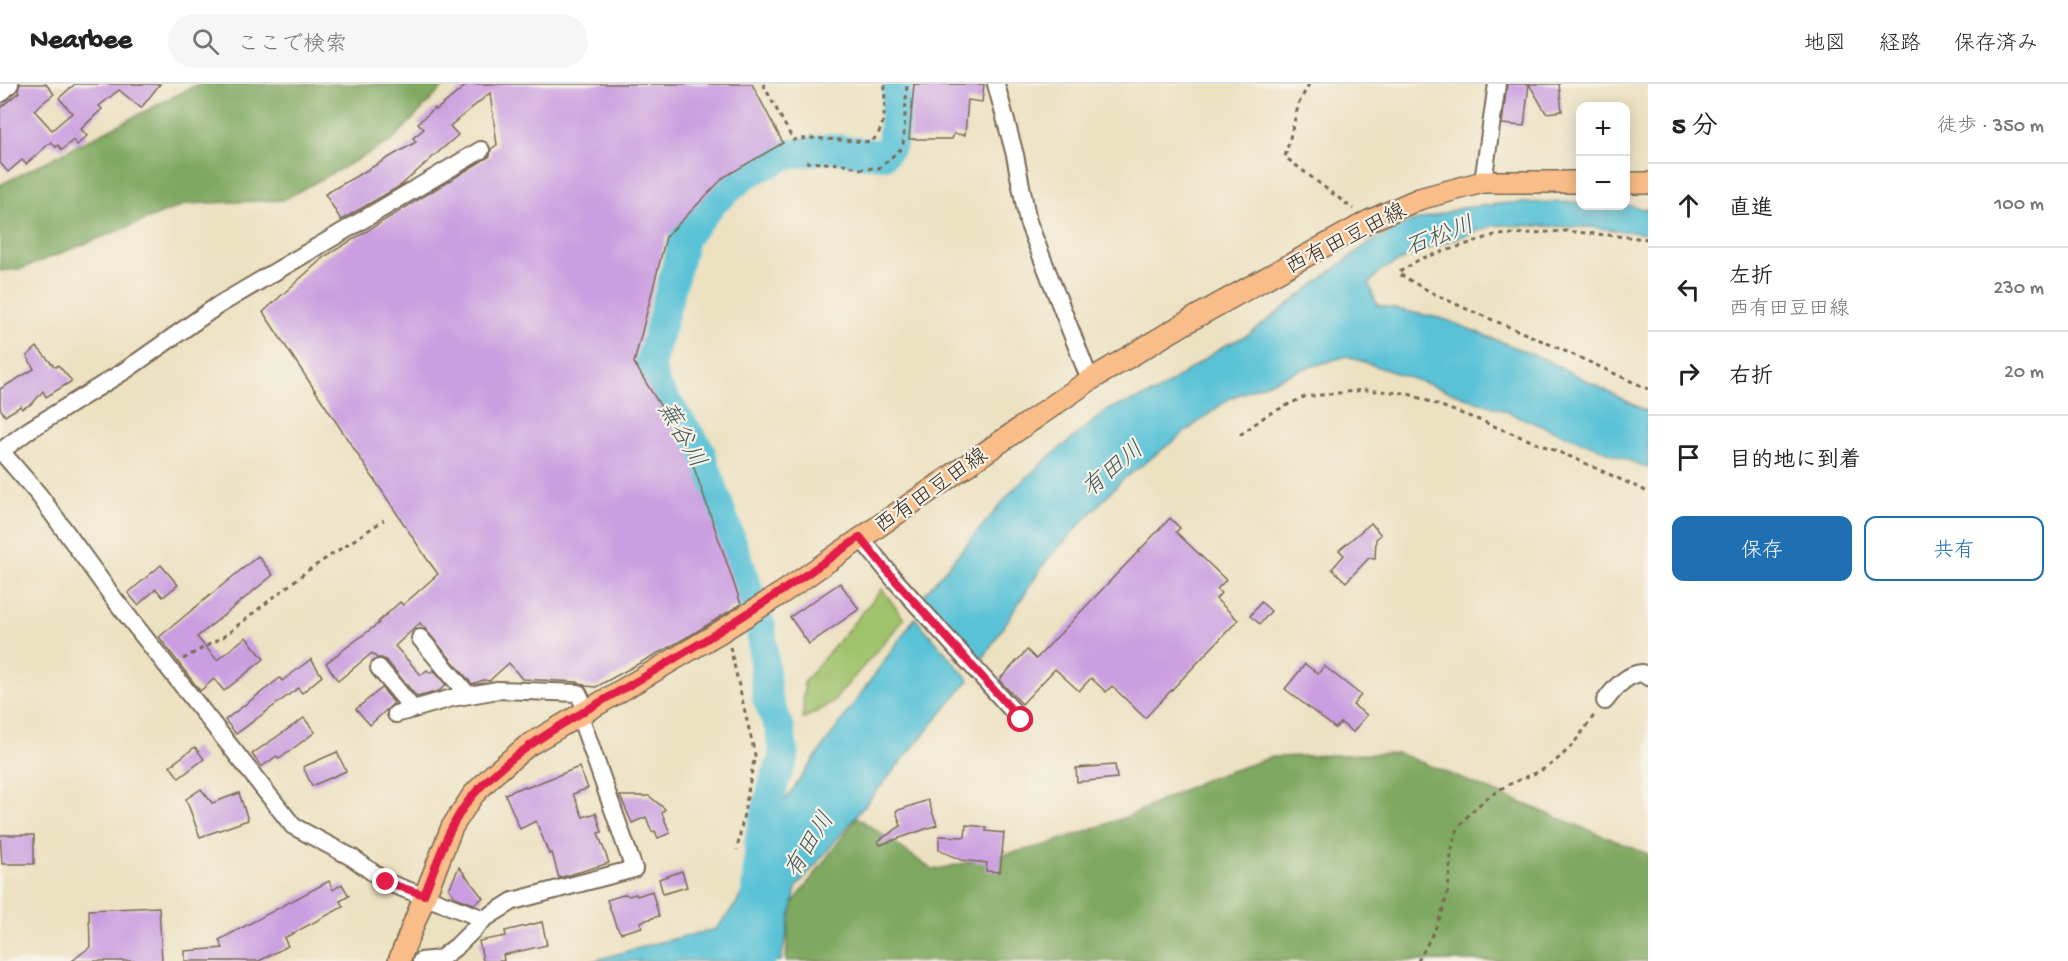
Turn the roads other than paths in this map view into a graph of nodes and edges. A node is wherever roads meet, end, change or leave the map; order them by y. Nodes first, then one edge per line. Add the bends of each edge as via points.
1 (10, 84) edge
2 (996, 84) edge
3 (1497, 84) edge
4 (0, 94) edge
5 (481, 150) dead end
6 (1483, 182) junction
7 (1576, 183) edge
8 (1630, 183) edge
9 (1648, 183) edge
10 (1090, 380) junction
11 (0, 451) edge
12 (860, 537) junction
13 (420, 638) dead end
14 (379, 668) dead end
15 (1648, 677) edge
16 (468, 695) junction
17 (1605, 701) road end
18 (413, 709) junction
19 (583, 713) junction
20 (396, 714) dead end
21 (1021, 720) dead end
22 (424, 895) junction
23 (484, 919) junction
24 (399, 961) edge
25 (421, 961) edge

1 - 4 street
2 - 10 street via 1028,222
3 - 6 street
5 - 11 street via 217,306
6 - 7 main road, 西有田豆田線
6 - 10 main road, 西有田豆田線 via 1419,199 1369,221
8 - 9 main road
10 - 12 main road, 西有田豆田線
11 - 22 street via 39,495 115,600 292,826 353,858 386,882
12 - 19 main road, 西有田豆田線 via 722,637
12 - 21 street
13 - 16 street
14 - 18 street
15 - 17 street via 1634,673
16 - 18 street
16 - 19 street via 498,690 578,693
18 - 20 street
19 - 22 main road, 西有田豆田線 via 527,746 473,795 452,827
19 - 23 street via 634,869 513,901
22 - 23 street
22 - 24 main road, 西有田豆田線
23 - 25 street via 440,959

